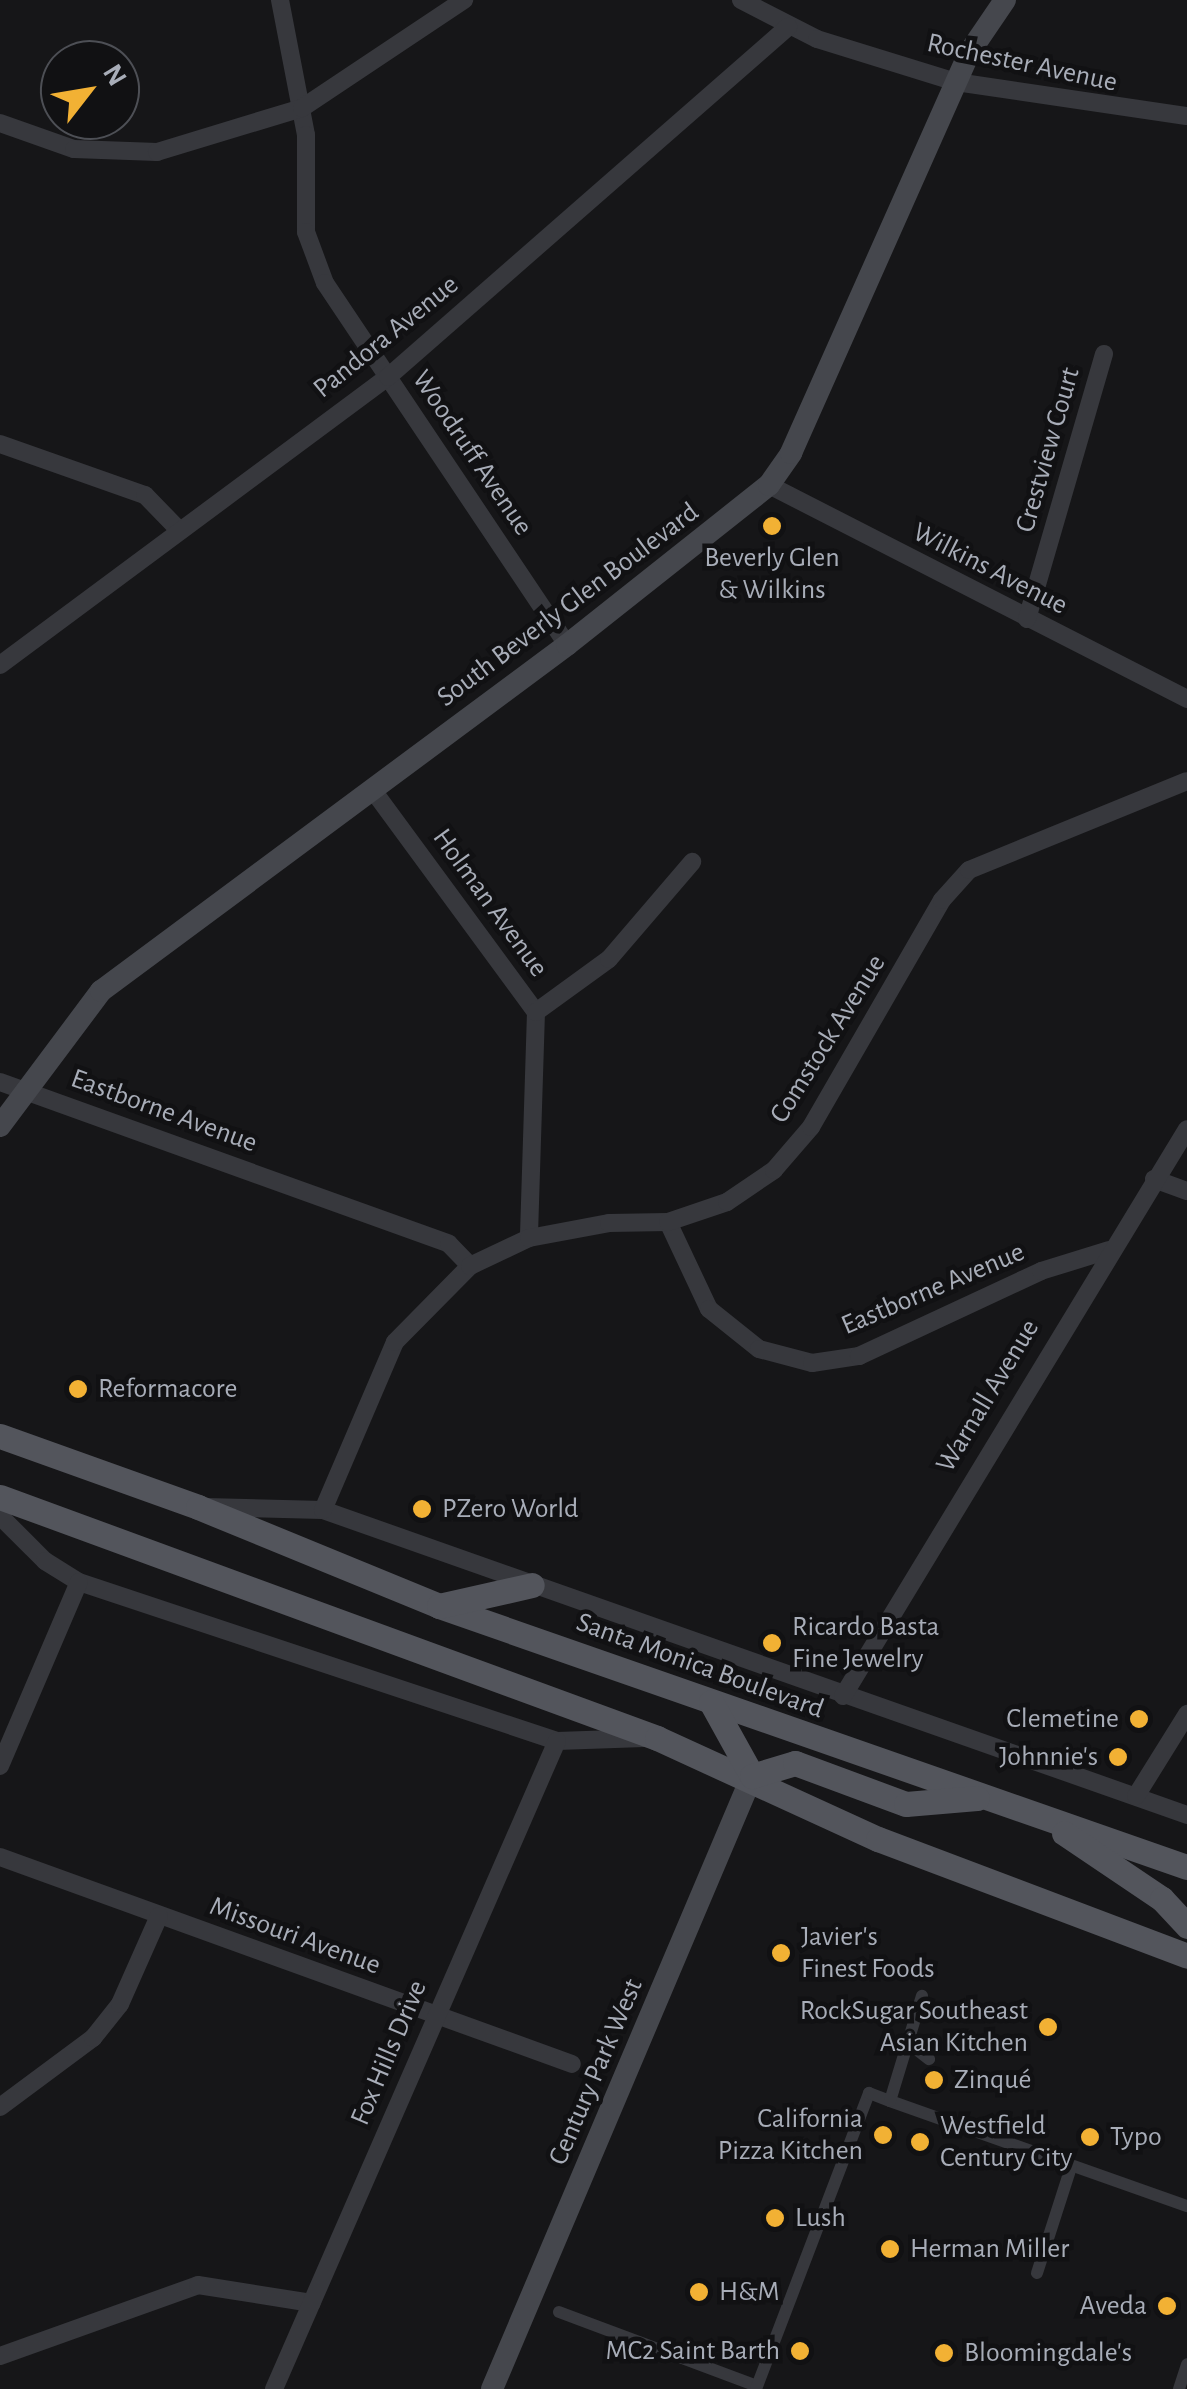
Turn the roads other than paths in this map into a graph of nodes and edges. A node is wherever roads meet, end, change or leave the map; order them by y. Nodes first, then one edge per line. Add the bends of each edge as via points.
1 (280, 0) edge
2 (464, 0) edge
3 (741, 0) edge
4 (1006, 0) edge
5 (788, 27) junction
6 (956, 82) junction
7 (302, 108) junction
8 (1187, 116) edge
9 (0, 123) edge
10 (1104, 354) dead end
11 (388, 377) junction
12 (0, 444) edge
13 (769, 486) junction
14 (177, 528) junction
15 (1027, 618) junction
16 (567, 645) junction
17 (0, 665) edge
18 (1187, 698) edge
19 (1187, 781) edge
20 (372, 789) junction
21 (692, 862) dead end
22 (536, 1012) junction
23 (11, 1086) edge
24 (0, 1126) edge
25 (1187, 1130) edge
26 (1154, 1179) junction
27 (1187, 1190) edge
28 (668, 1222) junction
29 (529, 1238) junction
30 (1109, 1250) junction
31 (470, 1266) junction
32 (0, 1436) edge
33 (0, 1497) edge
34 (198, 1507) junction
35 (323, 1510) junction
36 (0, 1516) edge
37 (79, 1582) junction
38 (532, 1585) junction
39 (439, 1606) junction
40 (843, 1696) junction
41 (711, 1702) junction
42 (1187, 1714) edge
43 (657, 1738) junction
44 (557, 1741) junction
45 (0, 1766) edge
46 (752, 1776) junction
47 (1136, 1796) junction
48 (980, 1798) junction
49 (1036, 1814) junction
50 (1187, 1816) edge
51 (0, 1857) edge
52 (1187, 1866) edge
53 (159, 1916) junction
54 (1187, 1926) edge
55 (1187, 1956) edge
56 (922, 1996) dead end
57 (434, 2016) junction
58 (911, 2045) junction
59 (929, 2059) dead end
60 (572, 2064) dead end
61 (890, 2102) junction
62 (0, 2108) edge
63 (1071, 2167) junction
64 (1187, 2206) edge
65 (1036, 2273) dead end
66 (312, 2303) junction
67 (558, 2312) dead end
68 (0, 2356) edge
69 (1187, 2364) edge
70 (756, 2388) edge
71 (274, 2389) edge
72 (492, 2389) edge
73 (1178, 2389) edge

1 - 7 street, Woodruff Avenue
2 - 7 street
3 - 5 street, Rochester Avenue
4 - 6 main road, South Beverly Glen Boulevard
5 - 6 street, Rochester Avenue
5 - 11 street, Pandora Avenue
6 - 8 street, Rochester Avenue
6 - 13 main road, South Beverly Glen Boulevard via 791,454
7 - 9 street via 156,152 118,155 74,149
7 - 11 street, Woodruff Avenue via 306,232 325,283
10 - 15 street, Crestview Court
11 - 14 street, Pandora Avenue
11 - 16 street, Woodruff Avenue
12 - 14 street via 145,495
13 - 15 street, Wilkins Avenue
13 - 16 main road, South Beverly Glen Boulevard
14 - 17 street, Pandora Avenue
15 - 18 street, Wilkins Avenue
16 - 20 main road, South Beverly Glen Boulevard
19 - 28 street, Comstock Avenue via 969,870 942,900 811,1127 774,1170 727,1202
20 - 22 street, Holman Avenue
20 - 23 main road, South Beverly Glen Boulevard via 101,991
21 - 22 street via 609,959
22 - 29 street, Holman Avenue
23 - 24 main road, South Beverly Glen Boulevard
23 - 31 street, Eastborne Avenue via 448,1244
25 - 26 street, Warnall Avenue
26 - 27 street
26 - 30 street, Warnall Avenue
28 - 29 street, Comstock Avenue
28 - 30 street, Eastborne Avenue via 709,1309 759,1349 812,1363 858,1356 1041,1272
29 - 31 street, Comstock Avenue
30 - 40 street, Warnall Avenue
31 - 35 street, Comstock Avenue via 395,1342
32 - 34 main road, Santa Monica Boulevard
33 - 43 main road
34 - 35 street, Santa Monica Boulevard via 258,1503
34 - 39 main road, Santa Monica Boulevard
35 - 38 street, Santa Monica Boulevard
36 - 37 street via 45,1561
37 - 44 street
37 - 45 street
38 - 39 main road
38 - 40 street, Santa Monica Boulevard
39 - 41 main road, Santa Monica Boulevard
40 - 47 street, Santa Monica Boulevard
41 - 46 main road
41 - 48 main road, Santa Monica Boulevard
42 - 47 street
43 - 44 street
43 - 46 main road
44 - 57 street, Fox Hills Drive
46 - 48 main road via 794,1763 906,1804
46 - 55 main road via 878,1839
46 - 72 main road, Century Park West
47 - 50 street, Santa Monica Boulevard
48 - 49 main road, Santa Monica Boulevard
49 - 52 main road, Santa Monica Boulevard
49 - 54 main road via 1162,1899
51 - 53 street, Missouri Avenue
53 - 57 street, Missouri Avenue
53 - 62 street via 120,2004 93,2038
56 - 58 street
57 - 60 street, Missouri Avenue
57 - 66 street, Fox Hills Drive
58 - 59 street
58 - 61 street
61 - 63 street
61 - 70 street via 870,2093
63 - 64 street
63 - 65 street
66 - 68 street via 198,2285
66 - 71 street, Fox Hills Drive
67 - 70 street
69 - 73 street

